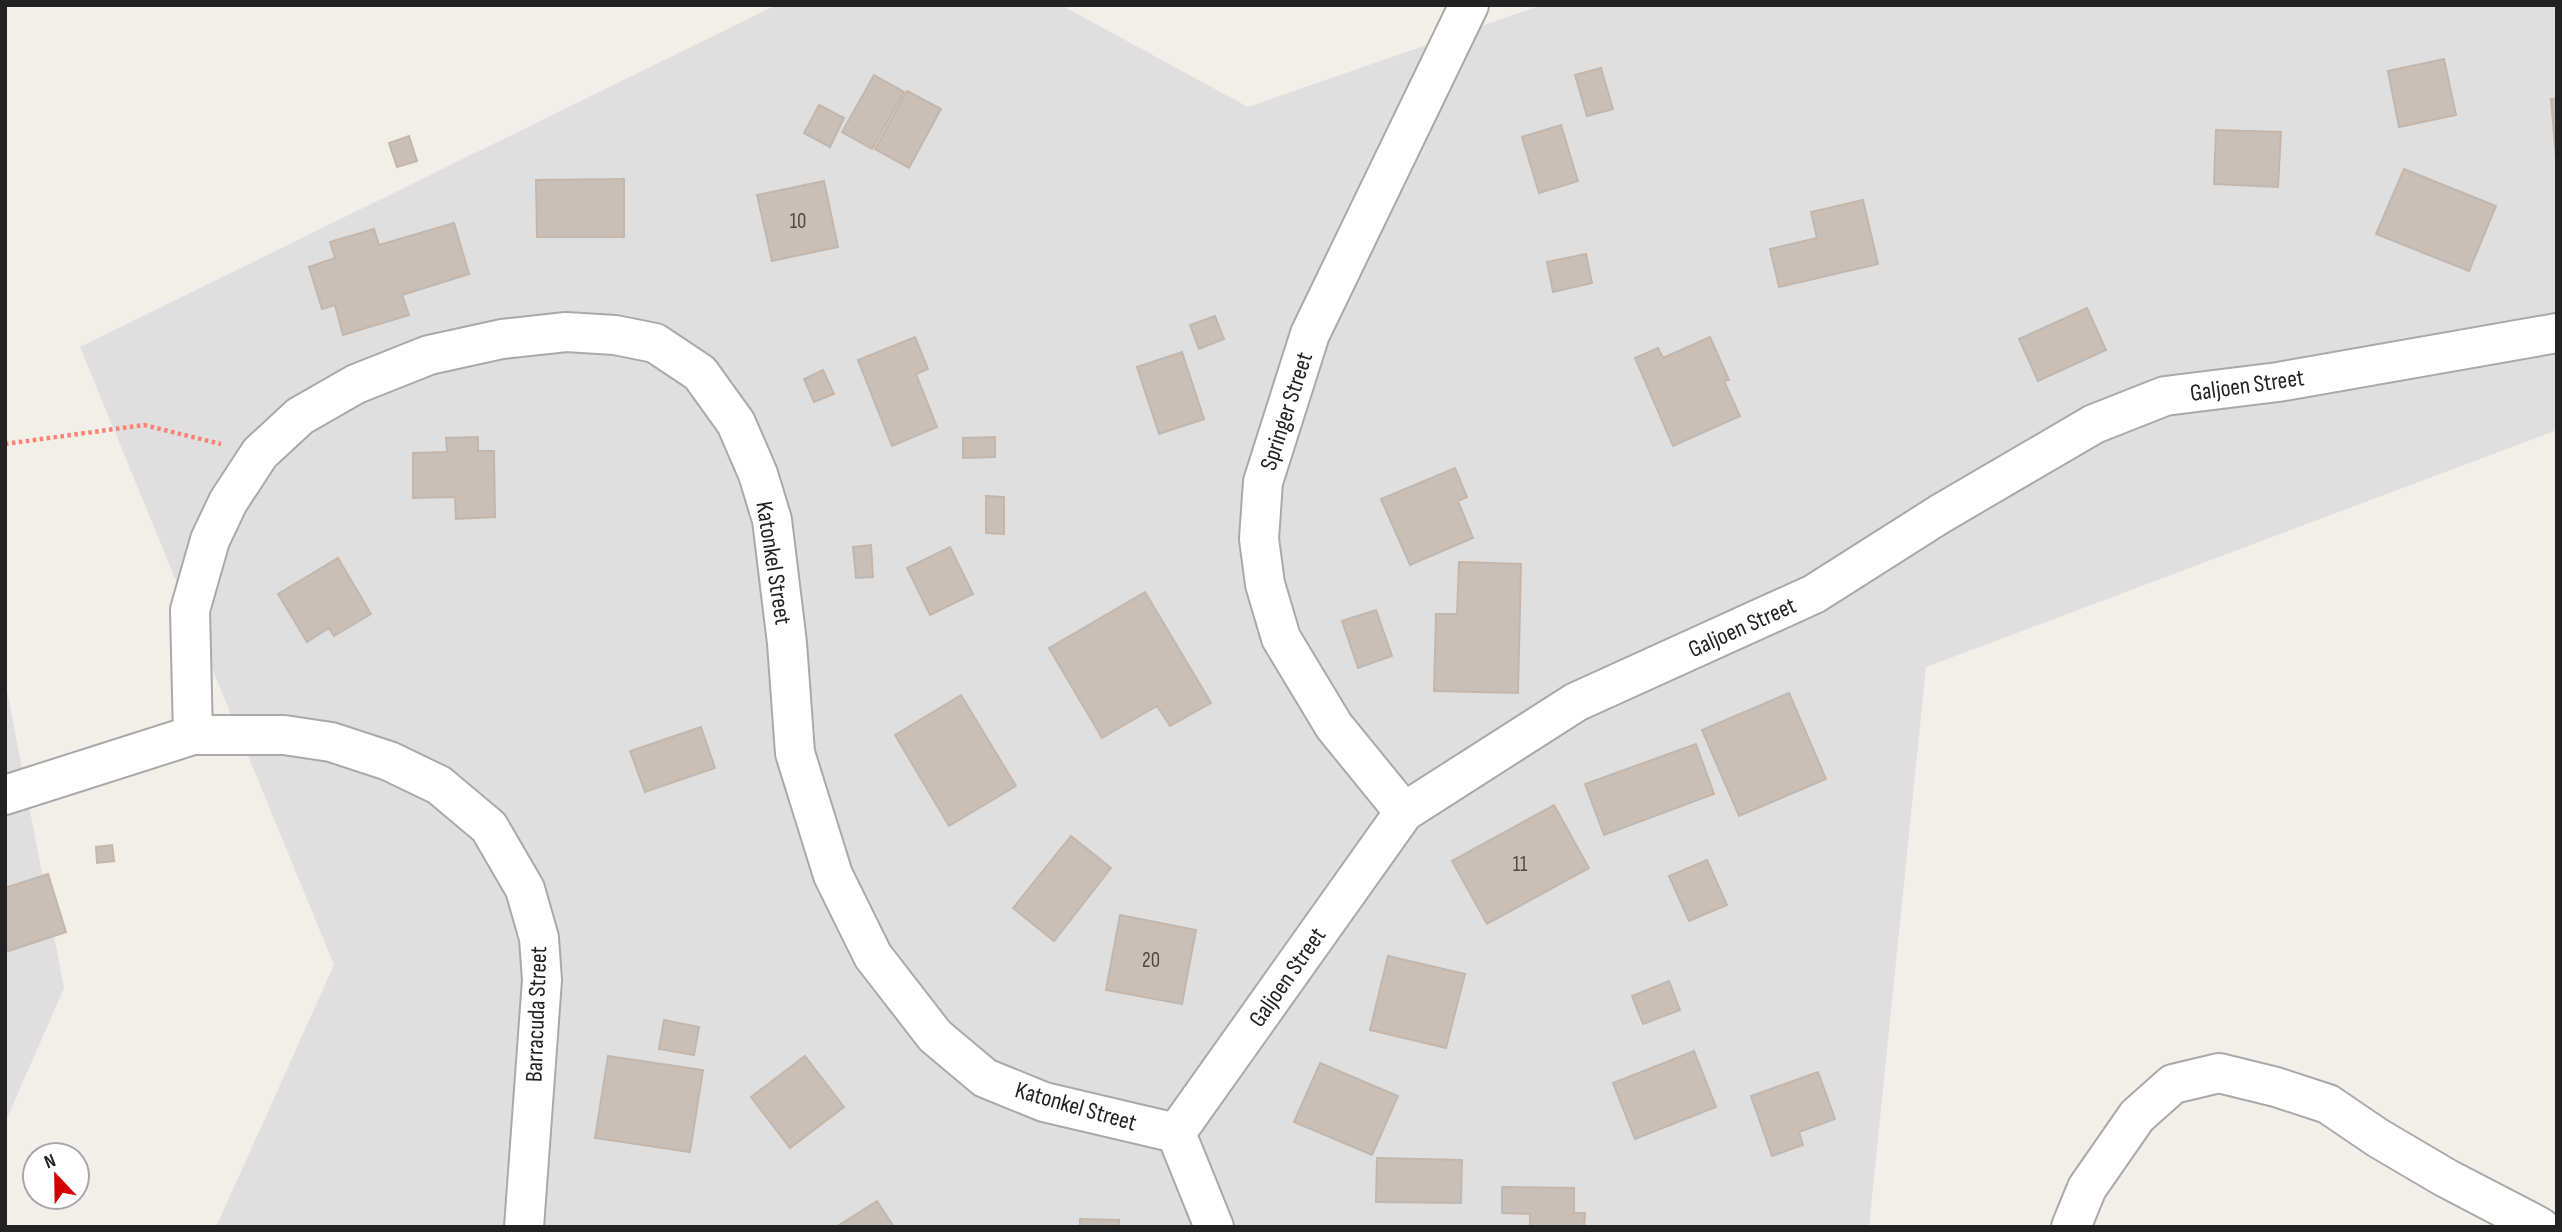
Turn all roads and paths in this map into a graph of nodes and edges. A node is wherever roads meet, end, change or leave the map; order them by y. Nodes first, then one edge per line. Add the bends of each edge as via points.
1 (1469, 5) edge
2 (2557, 332) edge
3 (5, 444) edge
4 (260, 453) junction
5 (193, 735) junction
6 (5, 795) edge
7 (1404, 812) junction
8 (1176, 1132) junction
9 (524, 1227) edge
10 (1214, 1227) edge
11 (2071, 1227) edge
12 (2540, 1227) edge

1 - 7 street, Springer Street via 1310,334 1263,482 1259,539 1265,584 1281,638 1334,726
2 - 7 street, Galjoen Street via 2278,382 2165,396 2094,424 1814,594 1576,702
3 - 4 path via 144,425
4 - 5 street, Katonkel Street via 210,540 190,610
4 - 8 street, Katonkel Street via 300,416 356,384 429,355 502,339 566,332 615,335 655,343 700,373 736,423 772,520 795,753 833,875 873,956 934,1037 985,1078 1044,1102
5 - 6 street, Barracuda Street
5 - 9 street, Barracuda Street via 284,735 331,742 389,761 439,785 489,827 525,889 539,938 542,980
7 - 8 street, Galjoen Street
8 - 10 street
11 - 12 street via 2087,1188 2137,1116 2173,1084 2219,1073 2328,1104 2446,1178

